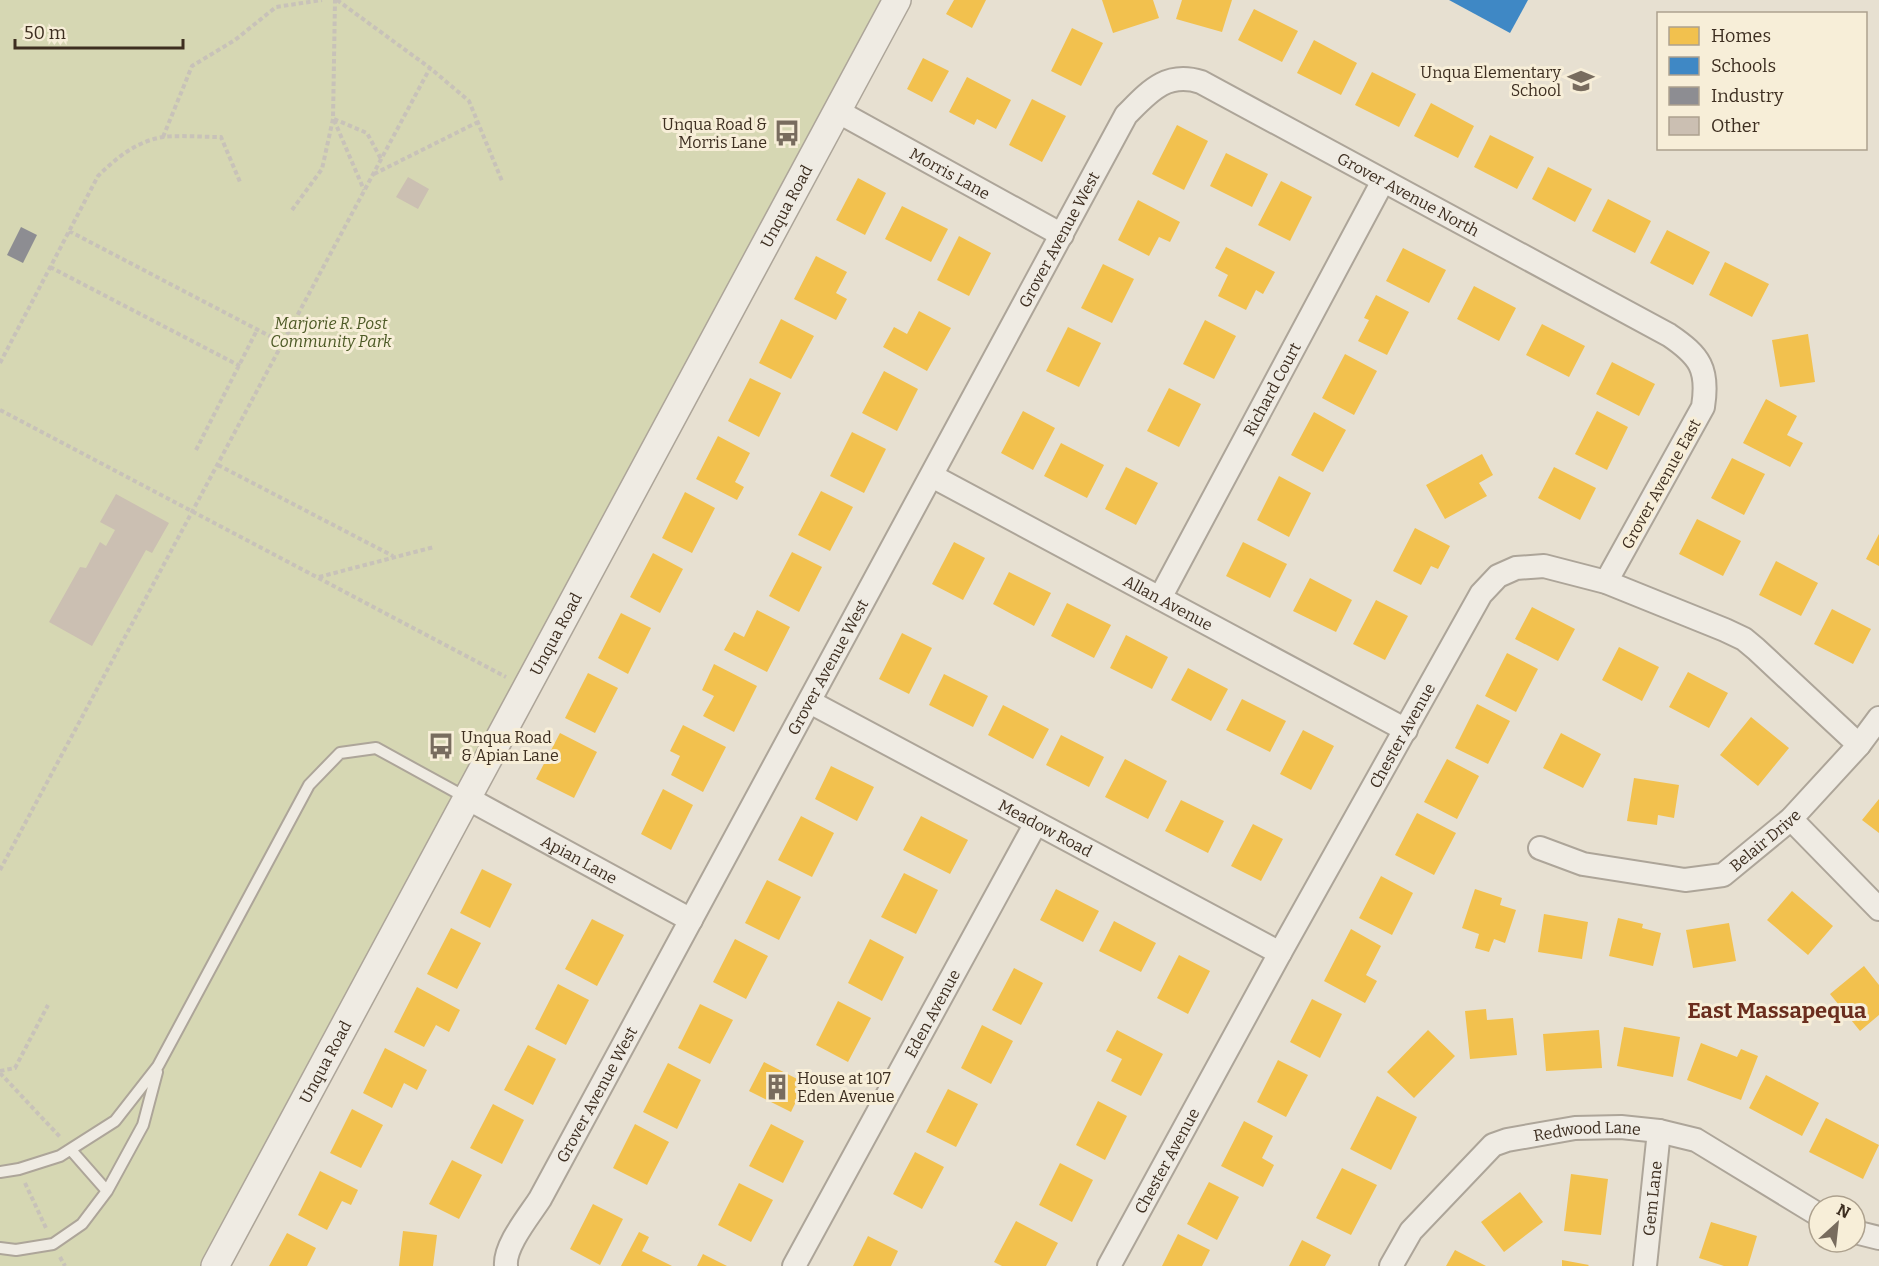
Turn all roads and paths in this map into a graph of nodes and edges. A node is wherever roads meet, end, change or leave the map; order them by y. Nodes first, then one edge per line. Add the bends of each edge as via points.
1 (322, 0) edge
2 (336, 0) edge
3 (897, 0) edge
4 (430, 68) junction
5 (1152, 89) joint
6 (837, 111) junction
7 (333, 119) junction
8 (478, 122) junction
9 (164, 137) junction
10 (381, 159) junction
11 (374, 174) junction
12 (502, 181) dead end
13 (1383, 181) junction
14 (240, 182) dead end
15 (365, 191) junction
16 (292, 210) dead end
17 (69, 231) junction
18 (1062, 235) junction
19 (50, 267) junction
20 (257, 330) junction
21 (1661, 330) joint
22 (283, 343) junction
23 (0, 363) edge
24 (240, 366) junction
25 (0, 410) edge
26 (196, 450) dead end
27 (218, 465) junction
28 (932, 476) junction
29 (193, 512) junction
30 (434, 547) dead end
31 (393, 556) junction
32 (319, 578) junction
33 (1606, 582) junction
34 (1160, 598) junction
35 (527, 687) junction
36 (810, 702) junction
37 (1879, 718) edge
38 (1406, 730) junction
39 (1859, 746) junction
40 (467, 798) junction
41 (1791, 819) junction
42 (1036, 823) junction
43 (1540, 848) dead end
44 (0, 870) edge
45 (1879, 909) edge
46 (691, 920) junction
47 (1280, 953) junction
48 (48, 1005) dead end
49 (158, 1066) junction
50 (0, 1072) edge
51 (1659, 1131) junction
52 (71, 1150) junction
53 (19, 1169) junction
54 (0, 1172) edge
55 (107, 1191) junction
56 (1807, 1208) edge
57 (53, 1244) junction
58 (0, 1248) edge
59 (507, 1257) edge
60 (65, 1266) edge
61 (215, 1266) edge
62 (794, 1266) edge
63 (1109, 1266) edge
64 (1391, 1266) edge
65 (1645, 1266) edge

1 - 9 path via 276,8 235,40 192,66
2 - 4 path
2 - 7 path
3 - 6 street, Unqua Road
4 - 8 path via 469,100
4 - 10 path
5 - 13 street, Grover Avenue North via 1175,79 1201,82
5 - 18 street, Grover Avenue West via 1126,115
6 - 18 street, Morris Lane
6 - 35 street, Unqua Road
7 - 10 path via 367,132
7 - 15 path
7 - 16 path via 322,169
8 - 11 path
8 - 12 path
9 - 14 path via 221,137
9 - 17 path via 140,143 113,161 98,176
10 - 11 path
11 - 15 path
13 - 21 street, Grover Avenue North
13 - 34 street, Richard Court
15 - 22 path
17 - 19 path
17 - 20 path
18 - 28 street, Grover Avenue West
19 - 23 path
19 - 24 path
20 - 22 path
20 - 24 path
21 - 33 street, Grover Avenue East via 1688,348 1703,371 1703,406
22 - 27 path
24 - 26 path
25 - 29 path
27 - 29 path
27 - 31 path
28 - 34 street, Allan Avenue
28 - 36 street, Grover Avenue West
29 - 32 path
29 - 44 path
30 - 31 path
31 - 32 path
32 - 35 path
33 - 38 street, Chester Avenue via 1544,566 1516,568 1498,576 1481,594
33 - 39 street, Chester Avenue via 1744,639
34 - 38 street, Allan Avenue
35 - 40 street, Unqua Road
36 - 42 street, Meadow Road
36 - 46 street, Grover Avenue West
37 - 39 street, Belair Drive
38 - 47 street, Chester Avenue
39 - 41 street, Belair Drive
40 - 46 street, Apian Lane
40 - 49 lane via 376,748 340,753 309,785
40 - 61 street, Unqua Road
41 - 43 street, Belair Drive via 1723,875 1685,880 1583,864
41 - 45 street
42 - 47 street, Meadow Road
42 - 62 street, Eden Avenue
46 - 59 street, Grover Avenue West
47 - 63 street, Chester Avenue
48 - 50 path via 15,1068
49 - 52 lane via 115,1121
49 - 55 lane via 143,1125
50 - 52 path
51 - 56 street, Redwood Lane via 1696,1140
51 - 64 street, Redwood Lane via 1575,1128 1493,1145 1411,1231
51 - 65 street, Gem Lane
52 - 53 lane
52 - 55 lane
53 - 54 lane
53 - 57 path
55 - 57 lane via 82,1224
57 - 58 lane via 16,1250
57 - 60 path

